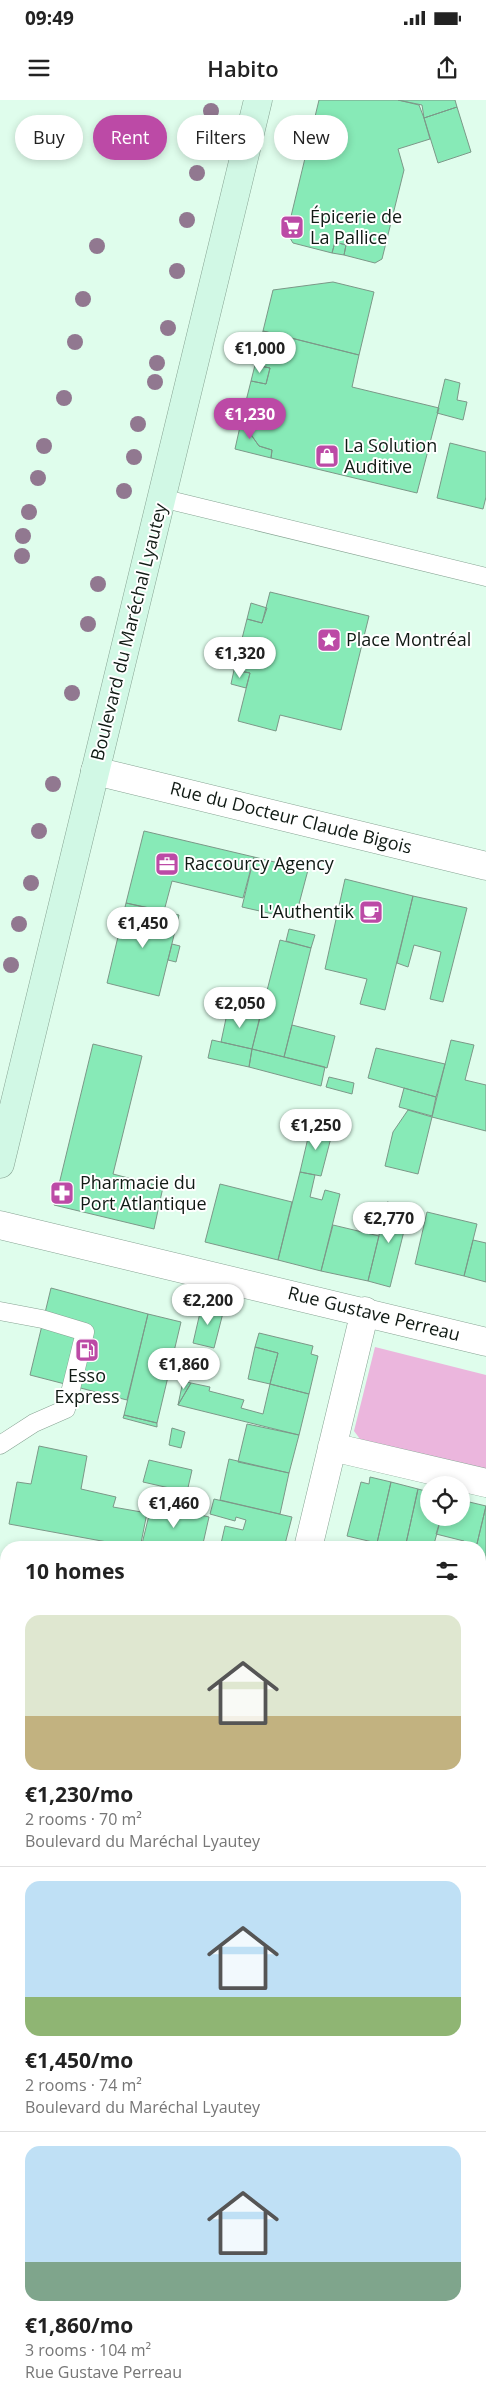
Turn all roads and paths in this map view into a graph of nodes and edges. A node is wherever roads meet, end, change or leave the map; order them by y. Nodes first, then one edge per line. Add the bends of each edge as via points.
1 (258, 100) edge
2 (161, 498) junction
3 (486, 577) edge
4 (95, 771) junction
5 (486, 866) edge
6 (0, 1164) edge
7 (0, 1225) edge
8 (0, 1311) edge
9 (365, 1312) junction
10 (486, 1342) edge
11 (0, 1445) edge
12 (332, 1447) junction
13 (486, 1483) edge
14 (310, 1541) edge

1 - 2 main road, Boulevard du Maréchal Lyautey
2 - 3 lane
2 - 4 main road, Boulevard du Maréchal Lyautey
4 - 5 street, Rue du Docteur Claude Bigois
4 - 6 main road, Boulevard du Maréchal Lyautey
7 - 9 street, Rue Gustave Perreau
8 - 11 lane via 42,1318 85,1332 66,1409 34,1423
9 - 10 street, Rue Gustave Perreau
9 - 12 street
12 - 13 street
12 - 14 street

